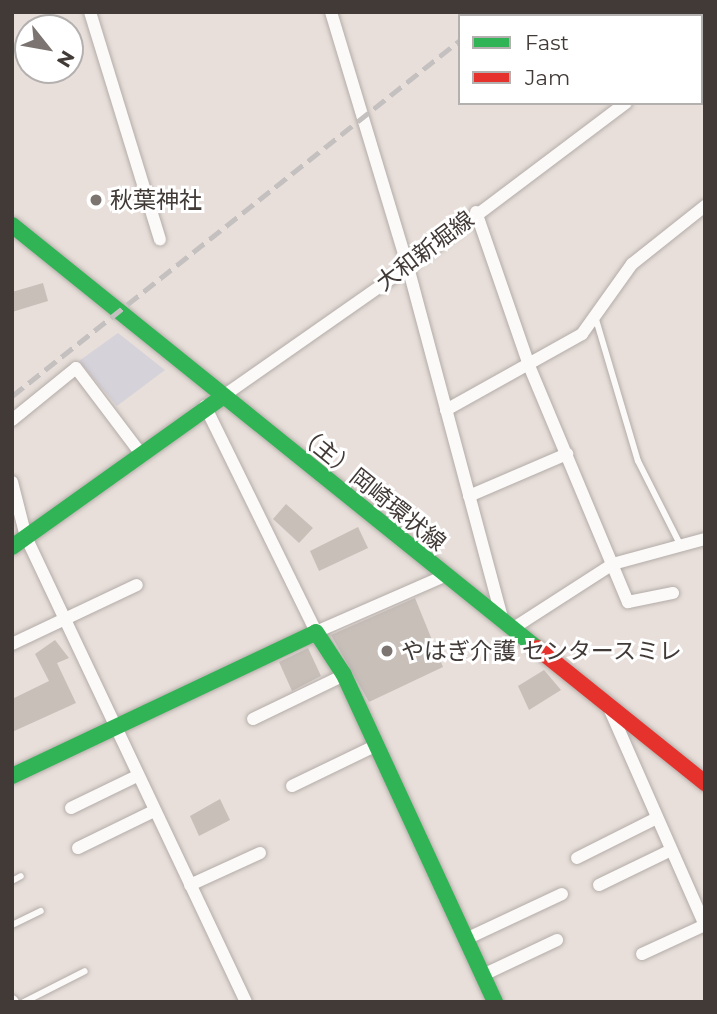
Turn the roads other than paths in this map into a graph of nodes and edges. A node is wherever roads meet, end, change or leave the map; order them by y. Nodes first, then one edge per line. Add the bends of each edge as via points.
1 (90, 12) edge
2 (331, 12) edge
3 (623, 105) edge
4 (705, 206) edge
5 (477, 212) junction
6 (12, 225) edge
7 (160, 239) dead end
8 (408, 267) junction
9 (595, 315) junction
10 (530, 368) junction
11 (222, 397) junction
12 (205, 406) junction
13 (446, 410) junction
14 (12, 420) edge
15 (141, 454) junction
16 (567, 454) junction
17 (12, 482) edge
18 (469, 496) junction
19 (26, 537) junction
20 (705, 539) edge
21 (681, 545) junction
22 (12, 547) edge
23 (613, 564) junction
24 (444, 576) junction
25 (137, 584) dead end
26 (673, 593) dead end
27 (66, 619) junction
28 (507, 625) junction
29 (316, 632) junction
30 (12, 644) edge
31 (344, 675) junction
32 (605, 701) junction
33 (253, 719) dead end
34 (116, 730) junction
35 (377, 745) junction
36 (12, 776) edge
37 (137, 776) junction
38 (705, 783) edge
39 (292, 786) dead end
40 (71, 808) dead end
41 (154, 811) junction
42 (657, 818) junction
43 (78, 848) dead end
44 (671, 850) junction
45 (260, 853) dead end
46 (577, 858) dead end
47 (21, 876) dead end
48 (12, 881) edge
49 (190, 885) junction
50 (599, 885) dead end
51 (562, 894) dead end
52 (41, 911) dead end
53 (12, 925) edge
54 (705, 925) edge
55 (467, 939) junction
56 (557, 940) dead end
57 (642, 954) dead end
58 (85, 971) dead end
59 (483, 975) junction
60 (242, 1000) edge
61 (24, 1002) edge
62 (495, 1002) edge

1 - 7 street
2 - 8 street
3 - 5 street, 大和新堀線
4 - 9 street via 632,264
5 - 8 street, 大和新堀線
5 - 10 street
6 - 11 street, （主）岡崎環状線
8 - 11 street, 大和新堀線
8 - 13 street
9 - 10 street via 582,334
9 - 21 lane via 638,461
10 - 13 street
10 - 16 street
11 - 12 street
11 - 24 street, （主）岡崎環状線
12 - 15 street
12 - 29 street
13 - 18 street
14 - 15 street via 76,368
15 - 19 street
16 - 18 street
16 - 23 street
17 - 19 street
18 - 28 street
19 - 22 street
19 - 27 street
20 - 21 street
21 - 23 street
23 - 26 street via 628,602
23 - 28 street
24 - 28 street, （主）岡崎環状線
24 - 29 street
25 - 27 street
27 - 30 street
27 - 34 street
28 - 32 street, （主）岡崎環状線
29 - 31 street
29 - 34 street
31 - 33 street
31 - 35 street
32 - 38 street, （主）岡崎環状線
32 - 42 street
34 - 36 street
34 - 37 street
35 - 39 street
35 - 55 street
37 - 40 street
37 - 41 street
41 - 43 street
41 - 49 street
42 - 44 street
42 - 46 street
44 - 50 street
44 - 54 street
45 - 49 street
47 - 48 lane
49 - 60 street
51 - 55 street
52 - 53 lane
54 - 57 street
55 - 59 street
56 - 59 street
58 - 61 lane
59 - 62 street

